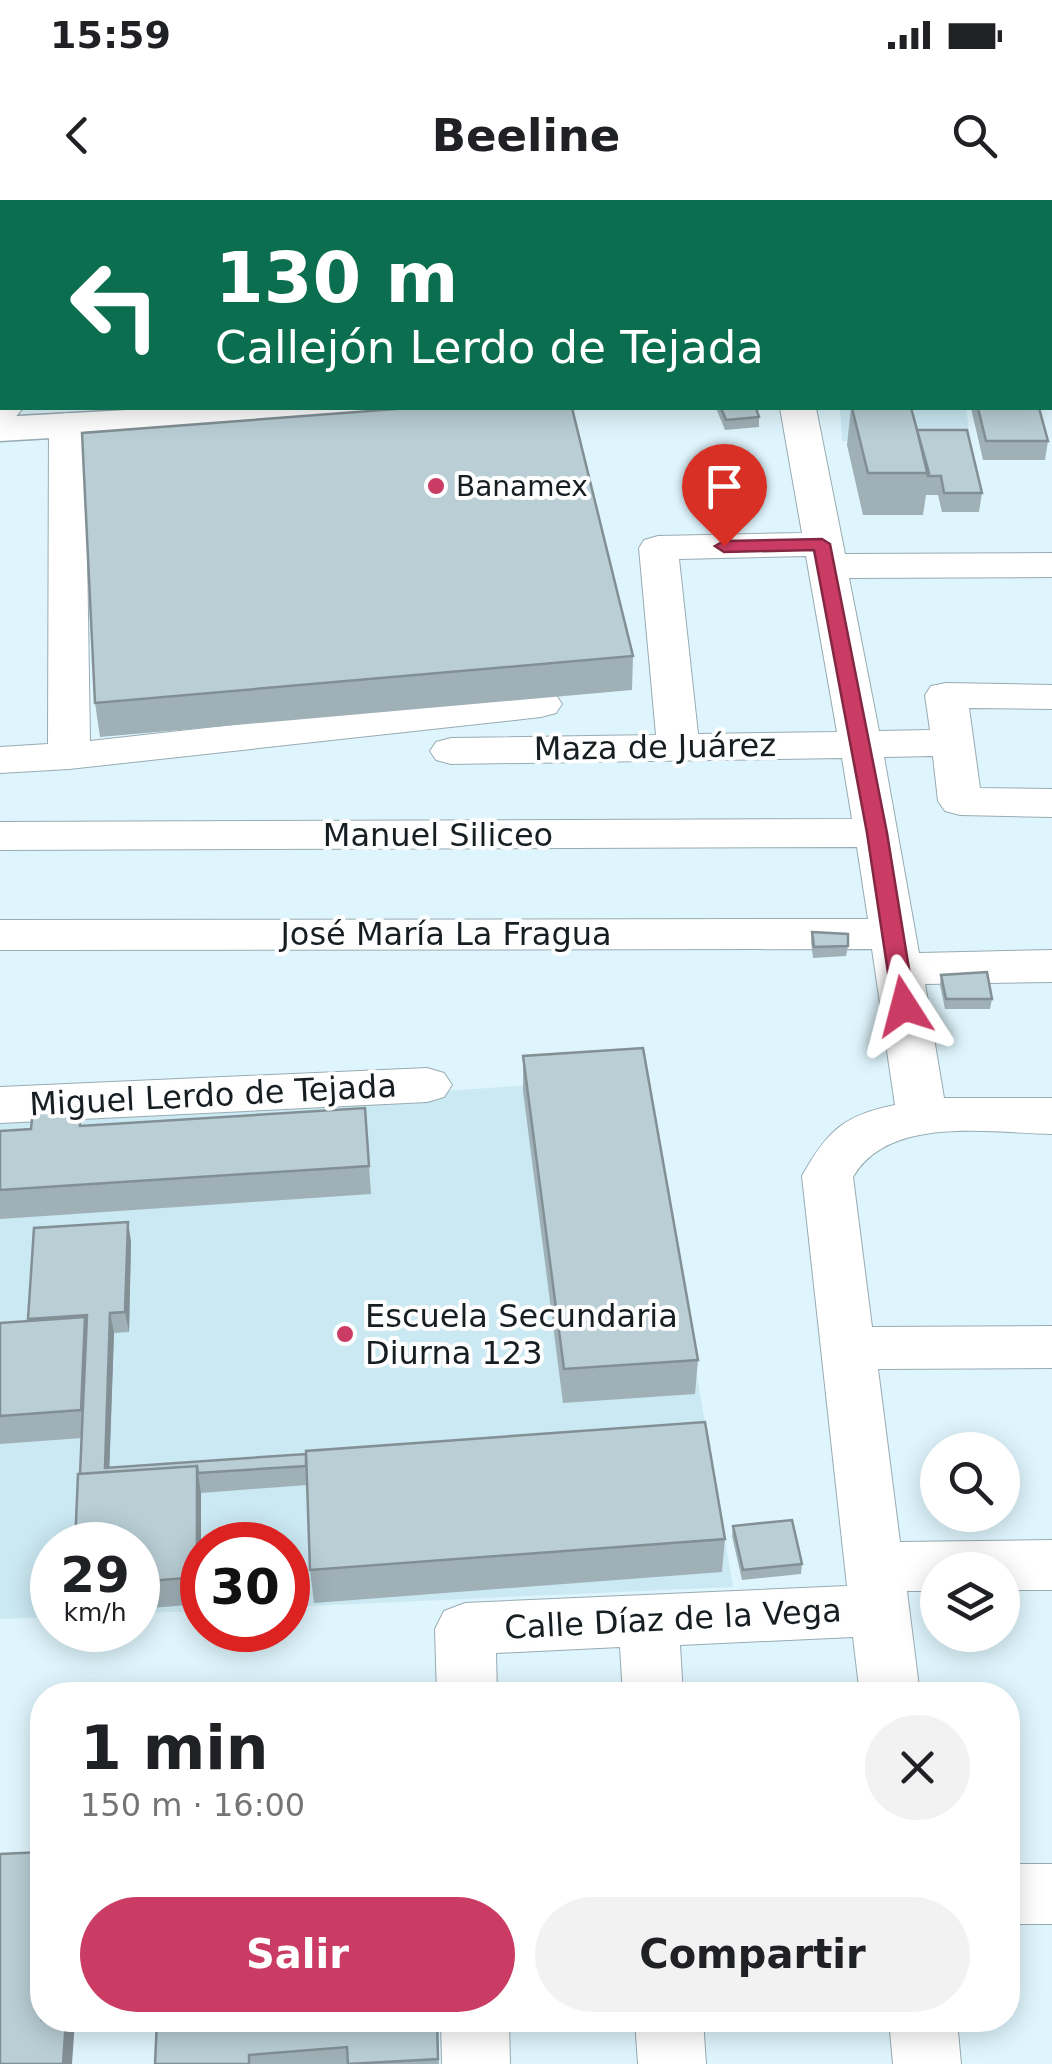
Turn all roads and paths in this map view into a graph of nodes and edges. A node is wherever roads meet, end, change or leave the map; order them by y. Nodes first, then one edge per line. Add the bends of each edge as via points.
1 (323, 410) edge
2 (798, 410) edge
3 (67, 424) junction
4 (0, 428) edge
5 (824, 555) junction
6 (1052, 565) edge
7 (1052, 697) edge
8 (541, 704) edge
9 (953, 743) junction
10 (858, 744) junction
11 (678, 746) junction
12 (451, 751) dead end
13 (69, 756) junction
14 (0, 760) edge
15 (1052, 803) edge
16 (877, 833) junction
17 (0, 836) edge
18 (0, 936) edge
19 (895, 952) junction
20 (1052, 966) edge
21 (426, 1085) dead end
22 (0, 1105) edge
23 (1052, 1116) edge
24 (922, 1117) junction
25 (1052, 1347) edge
26 (848, 1348) junction
27 (1052, 1565) edge
28 (878, 1589) junction
29 (649, 1619) junction
30 (467, 1682) edge
31 (652, 1682) edge
32 (889, 1682) edge
33 (1020, 1894) edge
34 (1052, 1894) edge
35 (475, 2032) edge
36 (670, 2032) edge
37 (924, 2032) edge
38 (476, 2064) edge
39 (672, 2064) edge
40 (926, 2064) edge

1 - 3 main road
2 - 5 street
3 - 4 main road
3 - 13 street
5 - 6 street
5 - 10 street
5 - 11 street via 658,548
7 - 9 street via 946,695
8 - 13 street
9 - 10 street, Maza de Juárez
9 - 15 street via 960,800
10 - 11 street, Maza de Juárez
10 - 16 street
11 - 12 street, Maza de Juárez
13 - 14 street
16 - 17 street, Manuel Siliceo via 350,815
16 - 19 street
18 - 19 street, José María La Fragua
19 - 20 street, José María La Fragua
19 - 24 street
21 - 22 street, Miguel Lerdo de Tejada
23 - 24 street
24 - 26 street via 850,1142 827,1176
25 - 26 street
26 - 28 street
27 - 28 street, Calle Díaz de la Vega
28 - 29 street, Calle Díaz de la Vega
28 - 32 street
29 - 30 street, Calle Díaz de la Vega via 465,1628
29 - 31 street
33 - 34 street
35 - 38 street
36 - 39 street
37 - 40 street

